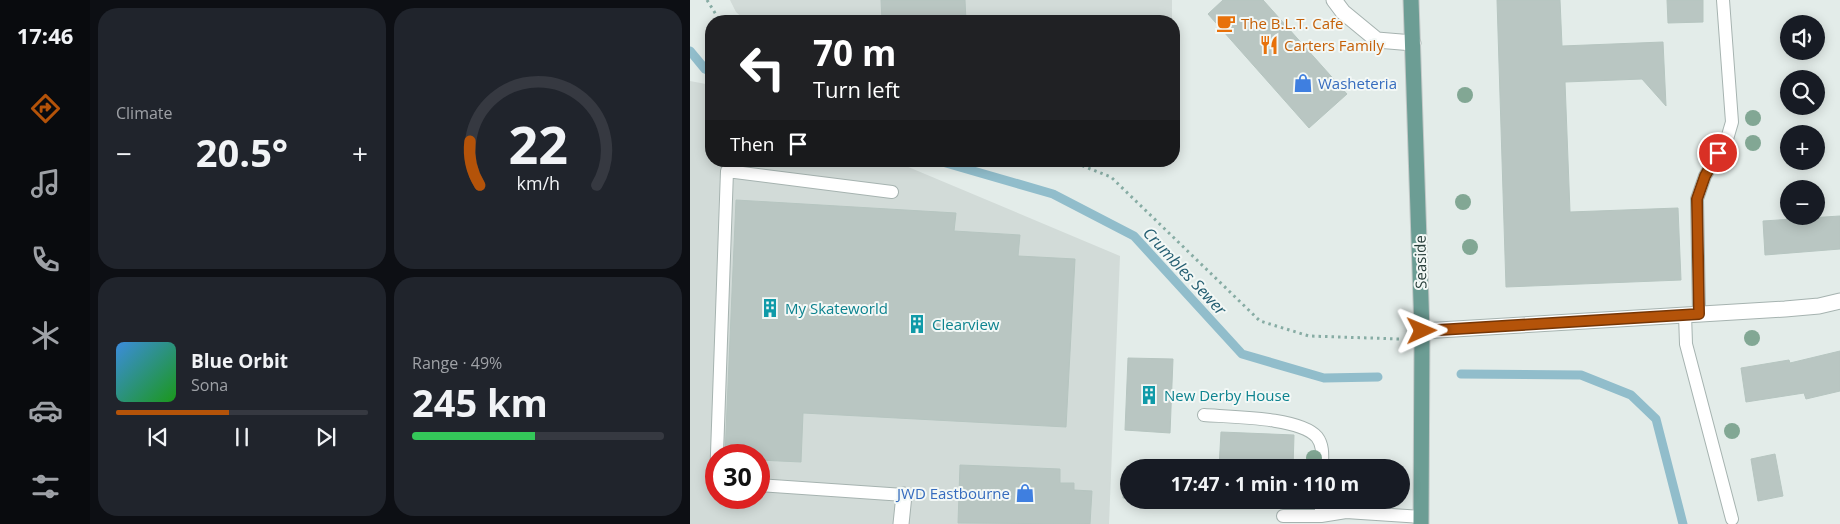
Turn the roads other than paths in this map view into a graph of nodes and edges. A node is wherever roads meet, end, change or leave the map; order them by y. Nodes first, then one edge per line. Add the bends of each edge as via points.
1 (1334, 0) edge
2 (1411, 0) edge
3 (1723, 0) edge
4 (1413, 43) junction
5 (892, 192) dead end
6 (1840, 301) edge
7 (1692, 314) junction
8 (1421, 335) junction
9 (1204, 415) dead end
10 (716, 444) edge
11 (1322, 459) edge
12 (770, 486) edge
13 (904, 495) joint
14 (1320, 509) edge
15 (1283, 516) dead end
16 (1320, 516) junction
17 (1732, 519) dead end
18 (1421, 521) edge
19 (901, 524) edge

1 - 4 street via 1343,12 1377,40
2 - 4 main road, Seaside
3 - 7 lane via 1732,122 1697,199
4 - 8 main road, Seaside
5 - 10 lane via 727,171
6 - 7 street via 1811,307
7 - 8 street
7 - 17 lane via 1686,344
8 - 18 main road, Seaside
9 - 11 lane via 1258,419 1306,429 1317,438
12 - 13 lane
13 - 19 street
14 - 16 lane
15 - 16 lane
16 - 18 lane via 1346,512

